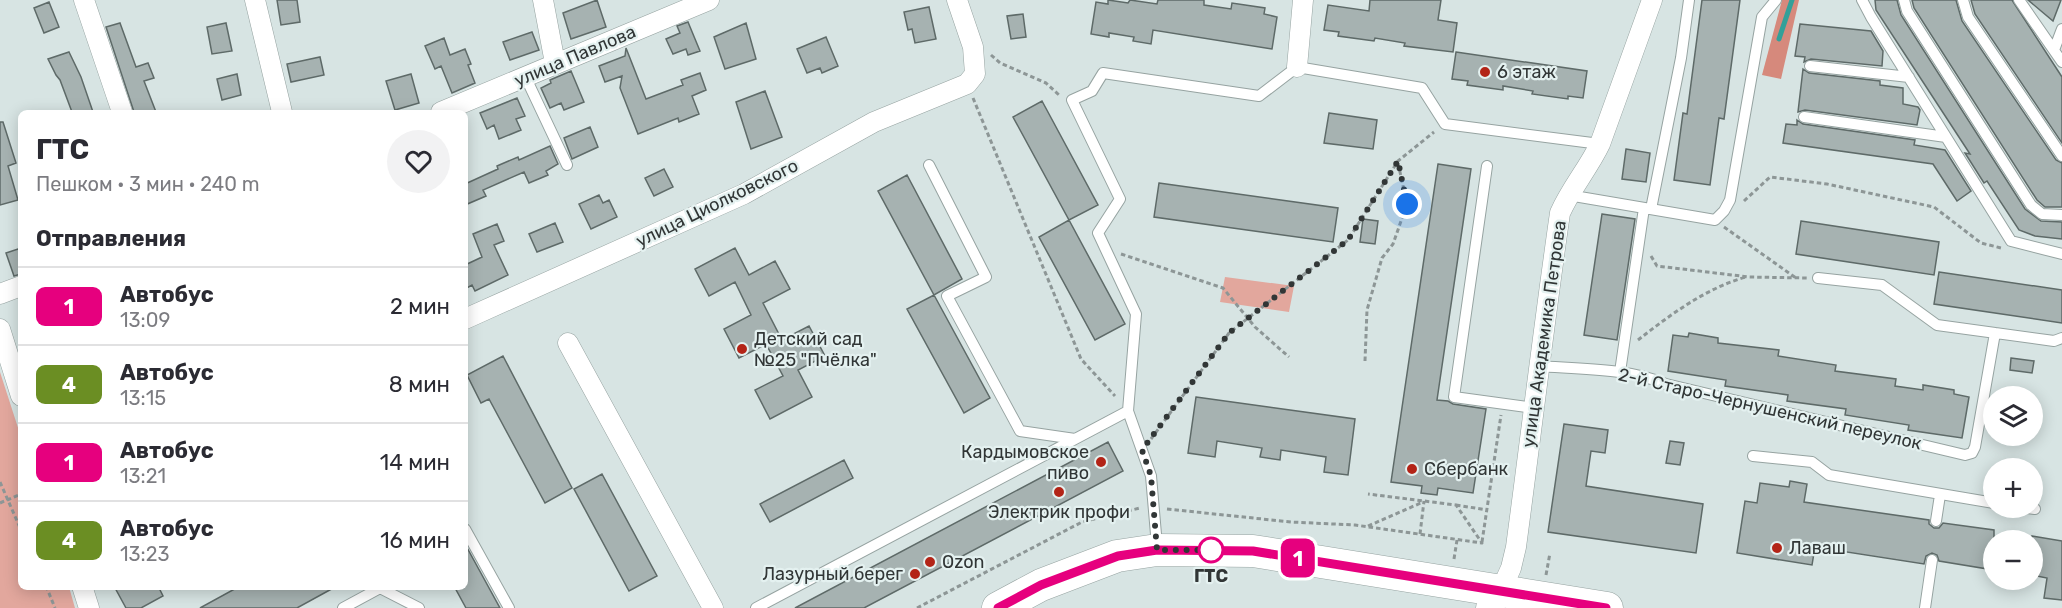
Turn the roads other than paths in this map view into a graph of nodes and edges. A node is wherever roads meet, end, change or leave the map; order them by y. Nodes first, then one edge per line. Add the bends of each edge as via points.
1 (84, 0) edge
2 (255, 0) edge
3 (543, 0) edge
4 (709, 0) edge
5 (957, 0) edge
6 (1303, 0) edge
7 (1652, 0) edge
8 (1689, 0) edge
9 (1776, 0) edge
10 (1862, 0) edge
11 (1904, 0) edge
12 (1963, 0) edge
13 (2019, 0) edge
14 (2062, 29) edge
15 (2054, 50) junction
16 (2062, 62) edge
17 (555, 63) junction
18 (1810, 66) dead end
19 (1297, 67) junction
20 (525, 76) junction
21 (1909, 77) junction
22 (121, 110) edge
23 (282, 110) edge
24 (446, 110) edge
25 (1803, 117) dead end
26 (1946, 137) junction
27 (1600, 144) junction
28 (2062, 156) edge
29 (567, 165) dead end
30 (929, 165) dead end
31 (1487, 166) dead end
32 (1568, 195) junction
33 (1648, 209) junction
34 (2062, 215) edge
35 (2062, 254) edge
36 (1818, 278) road end
37 (18, 287) edge
38 (0, 294) edge
39 (468, 318) edge
40 (0, 329) edge
41 (1995, 333) junction
42 (2062, 338) edge
43 (568, 343) dead end
44 (1538, 366) junction
45 (1620, 372) junction
46 (18, 386) edge
47 (1534, 408) junction
48 (1128, 411) junction
49 (1075, 439) junction
50 (1753, 456) dead end
51 (1940, 495) junction
52 (1983, 501) edge
53 (1936, 521) dead end
54 (468, 534) edge
55 (1157, 550) junction
56 (1932, 560) dead end
57 (83, 590) edge
58 (375, 590) edge
59 (386, 590) edge
60 (1495, 599) edge
61 (89, 608) edge
62 (343, 608) edge
63 (420, 608) edge
64 (509, 608) edge
65 (713, 608) edge
66 (756, 608) edge
67 (998, 608) edge
68 (1607, 608) edge
69 (1925, 608) edge

1 - 22 street
2 - 23 street
3 - 17 street
4 - 17 street, улица Павлова
5 - 39 street, улица Циолковского via 973,47 975,74 968,84 874,122 744,194
6 - 19 street
7 - 27 street, улица Академика Петрова
8 - 33 lane via 1681,58
9 - 33 lane via 1762,17 1730,200 1724,212 1715,220
10 - 21 lane
11 - 34 lane via 1907,11 2031,205 2042,214
12 - 28 lane via 1968,17
13 - 15 lane
14 - 15 lane
15 - 16 lane
17 - 20 street, улица Павлова
18 - 21 lane
19 - 27 lane via 1422,88 1445,124
19 - 48 lane via 1259,96 1103,73 1092,91 1072,100 1120,199 1098,232 1136,314
20 - 24 street, улица Павлова
20 - 29 lane
21 - 26 lane
25 - 26 lane
26 - 35 lane via 2011,241
27 - 32 street, улица Академика Петрова
30 - 49 lane via 986,277 947,296 1020,431
31 - 47 lane via 1454,397
32 - 33 lane
32 - 44 street, улица Академика Петрова via 1560,213
33 - 45 lane via 1640,237
36 - 41 lane via 1882,285 1937,325
37 - 38 street
40 - 46 street
41 - 42 lane via 2054,341
41 - 45 lane, 2-й Старо-Чернушенский переулок via 1975,447 1965,455
43 - 65 street
44 - 45 lane, 2-й Старо-Чернушенский переулок
44 - 47 street, улица Академика Петрова
47 - 60 street, улица Академика Петрова via 1516,547 1511,568
48 - 49 lane
48 - 55 lane via 1151,476
49 - 66 lane
50 - 51 lane via 1812,462 1830,475
51 - 52 lane
51 - 53 lane
54 - 64 lane
55 - 60 main road via 1253,551
55 - 67 main road via 1118,556 1041,585
56 - 69 lane
57 - 61 street
58 - 62 lane
59 - 63 lane
60 - 68 main road

